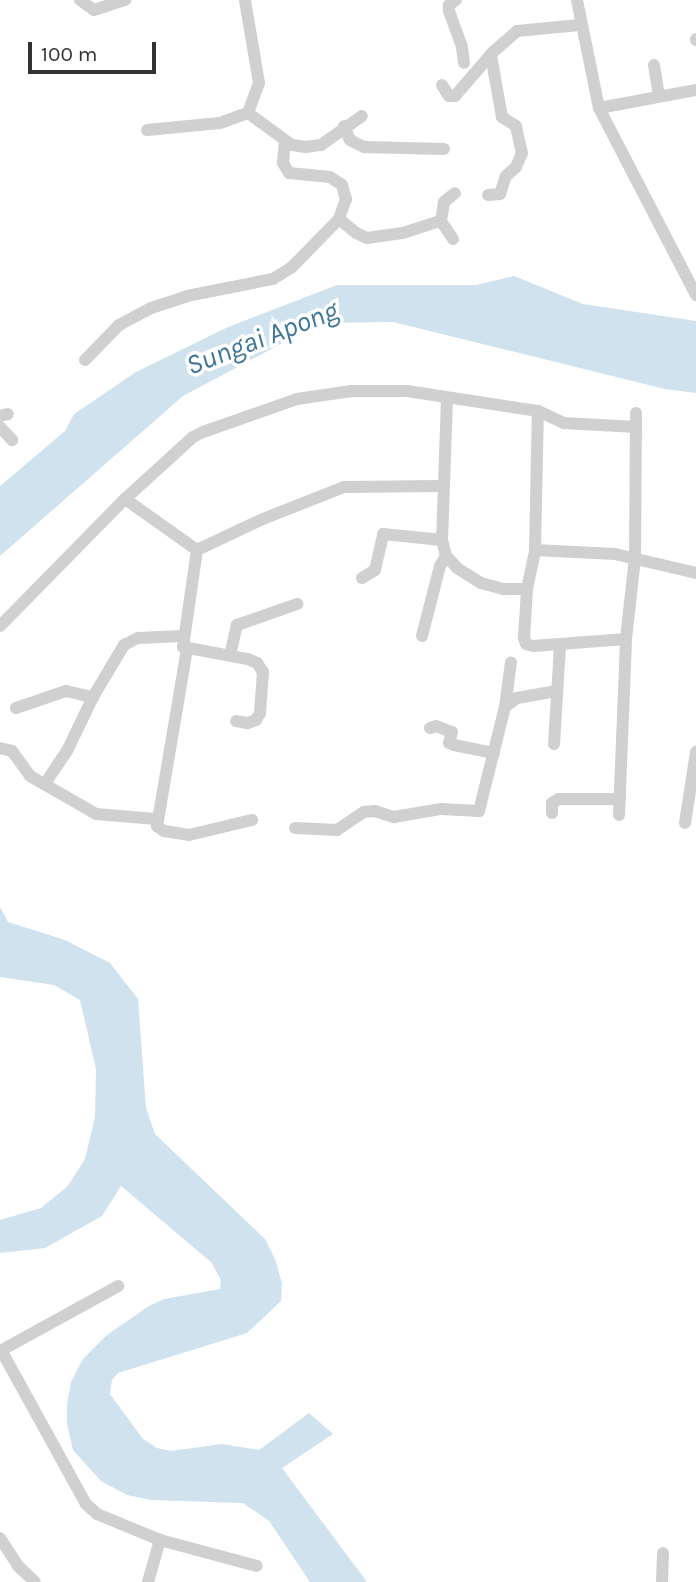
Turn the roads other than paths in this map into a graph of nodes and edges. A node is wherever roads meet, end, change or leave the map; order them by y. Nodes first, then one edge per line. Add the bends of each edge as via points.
1 (80, 0) edge
2 (125, 0) edge
3 (245, 0) edge
4 (456, 0) edge
5 (577, 0) edge
6 (580, 25) junction
7 (491, 55) junction
8 (464, 63) dead end
9 (654, 65) dead end
10 (442, 85) dead end
11 (696, 90) edge
12 (659, 97) junction
13 (598, 108) junction
14 (248, 113) junction
15 (362, 116) dead end
16 (344, 126) junction
17 (148, 130) dead end
18 (285, 141) junction
19 (444, 149) dead end
20 (455, 193) dead end
21 (488, 195) dead end
22 (340, 219) junction
23 (441, 221) junction
24 (453, 240) dead end
25 (696, 295) edge
26 (85, 360) dead end
27 (447, 398) junction
28 (538, 411) junction
29 (636, 413) dead end
30 (0, 427) edge
31 (636, 427) junction
32 (12, 440) dead end
33 (442, 486) junction
34 (125, 499) junction
35 (442, 540) junction
36 (197, 550) junction
37 (535, 551) junction
38 (446, 556) junction
39 (635, 558) junction
40 (696, 573) edge
41 (362, 578) dead end
42 (527, 589) junction
43 (297, 604) dead end
44 (0, 626) edge
45 (183, 636) junction
46 (422, 636) dead end
47 (626, 639) junction
48 (560, 646) junction
49 (187, 649) junction
50 (230, 655) junction
51 (511, 662) dead end
52 (555, 691) junction
53 (93, 697) junction
54 (505, 706) junction
55 (16, 708) dead end
56 (236, 721) dead end
57 (430, 728) dead end
58 (554, 744) dead end
59 (0, 748) edge
60 (696, 752) edge
61 (494, 753) junction
62 (46, 782) junction
63 (620, 799) junction
64 (552, 813) dead end
65 (619, 815) dead end
66 (156, 819) junction
67 (252, 820) dead end
68 (685, 823) dead end
69 (295, 828) dead end
70 (118, 1286) dead end
71 (1, 1350) edge
72 (0, 1538) edge
73 (160, 1540) junction
74 (663, 1553) dead end
75 (257, 1566) dead end
76 (35, 1582) edge
77 (148, 1582) edge
78 (662, 1582) edge

1 - 2 street via 94,9
3 - 14 street via 259,83
4 - 8 street via 449,11
5 - 6 street
6 - 7 street via 517,31
6 - 13 street
7 - 10 street via 455,96 449,96
7 - 21 street via 502,117 518,129 522,153 500,194
9 - 12 street
11 - 12 street
12 - 13 street
13 - 25 street
14 - 17 street via 220,123
14 - 18 street
15 - 16 street
16 - 18 street via 321,145
16 - 19 street via 351,140 364,147
18 - 22 street via 284,163 289,173 330,177 342,185 346,199
20 - 23 street via 444,202
22 - 23 street via 367,237 403,233
22 - 26 street via 292,267 273,279 151,308 118,325
23 - 24 street
27 - 28 street
27 - 33 street
27 - 34 street via 407,391 331,393 248,414 193,437
28 - 31 street via 564,423
28 - 37 street
29 - 31 street
30 - 32 street
31 - 39 street
33 - 35 street
33 - 36 street via 344,488
34 - 36 street
34 - 44 street
35 - 38 street
35 - 41 street via 383,534 375,570
36 - 45 street
37 - 39 street
37 - 42 street
38 - 42 street via 481,583
38 - 46 street
39 - 40 street
39 - 47 street
42 - 48 street via 526,644
43 - 50 street via 237,625
45 - 49 street
45 - 53 street via 124,645
47 - 48 street
47 - 63 street
48 - 52 street
49 - 50 street
49 - 66 street
50 - 56 street via 257,663 263,672 256,720
51 - 54 street
52 - 54 street via 517,698
52 - 58 street
53 - 55 street via 66,691
53 - 62 street
54 - 61 street
57 - 61 street via 452,732 450,743 454,745
59 - 62 street via 12,751 30,776
60 - 68 street
61 - 69 street via 479,811 424,810 394,817 364,812 337,831
62 - 66 street via 96,814
63 - 64 street via 559,799 552,803
63 - 65 street
66 - 67 street via 164,831 189,835
70 - 71 street
71 - 73 street via 86,1504 111,1522
72 - 76 street
73 - 75 street
73 - 77 street
74 - 78 street

